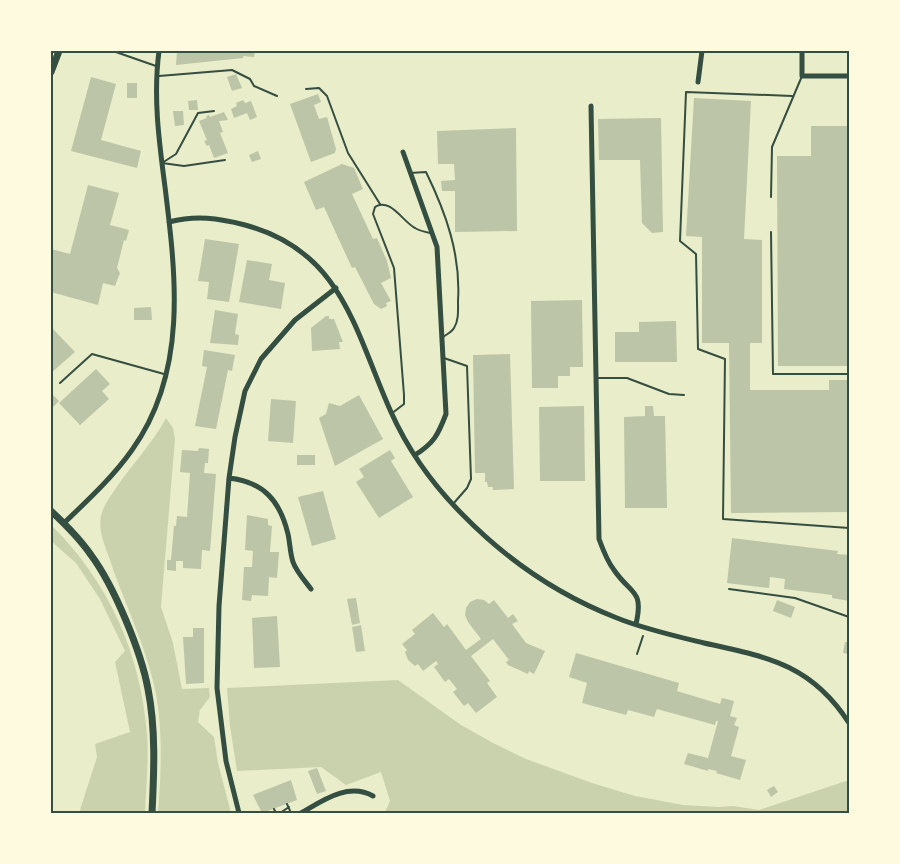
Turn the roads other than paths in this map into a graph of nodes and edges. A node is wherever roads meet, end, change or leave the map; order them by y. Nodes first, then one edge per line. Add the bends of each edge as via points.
1 (59, 51) edge
2 (113, 51) edge
3 (159, 51) edge
4 (702, 51) edge
5 (802, 51) edge
6 (157, 66) junction
7 (51, 72) edge
8 (156, 76) junction
9 (802, 76) junction
10 (849, 76) edge
11 (698, 82) dead end
12 (306, 89) dead end
13 (277, 96) dead end
14 (792, 96) junction
15 (591, 106) dead end
16 (214, 111) dead end
17 (404, 152) dead end
18 (225, 160) dead end
19 (162, 164) junction
20 (410, 173) junction
21 (771, 197) dead end
22 (380, 204) junction
23 (169, 222) junction
24 (771, 232) dead end
25 (432, 234) junction
26 (336, 288) junction
27 (443, 337) junction
28 (444, 358) junction
29 (166, 374) junction
30 (849, 374) edge
31 (596, 378) junction
32 (60, 383) dead end
33 (684, 395) dead end
34 (392, 414) junction
35 (414, 455) junction
36 (229, 478) junction
37 (452, 504) junction
38 (51, 511) edge
39 (64, 523) junction
40 (849, 528) edge
41 (311, 589) dead end
42 (729, 589) dead end
43 (849, 617) edge
44 (636, 624) junction
45 (848, 718) edge
46 (373, 796) dead end
47 (152, 813) edge
48 (239, 813) edge
49 (301, 813) edge

1 - 7 main road
2 - 6 lane
3 - 6 street
4 - 11 street
5 - 9 street
6 - 8 street
8 - 13 lane via 232,70
8 - 19 street
9 - 10 street
9 - 14 lane
12 - 22 lane via 319,88 327,96 348,153
14 - 21 lane via 772,147
14 - 40 lane via 686,92 680,241 696,254 699,349 725,359 723,519
15 - 31 street
16 - 19 lane via 198,113 176,154
17 - 20 street
18 - 19 lane via 184,166
19 - 23 street
20 - 25 street
20 - 27 lane via 426,172 452,236 459,282 457,321
22 - 25 lane
22 - 34 lane via 373,214 394,268 404,395 404,404
23 - 26 street via 208,217 262,230 303,252
23 - 29 street via 175,311
24 - 30 lane via 774,374
25 - 27 street via 437,247
26 - 34 street
26 - 36 street via 295,320 261,359 241,405
27 - 28 street
28 - 35 street via 446,414 437,437
28 - 37 lane via 467,366 471,479
29 - 32 lane via 92,354
29 - 39 street via 153,414 132,451
31 - 33 lane via 627,378 669,394
31 - 44 street via 599,539 614,571 636,595
34 - 35 street
35 - 37 street
36 - 41 street via 256,485 274,501 288,534 293,562
36 - 48 street via 217,688 226,761
37 - 44 street via 486,538 528,571 594,608
38 - 39 main road
39 - 47 main road via 92,555 131,632 148,689
42 - 43 lane via 795,598
44 - 45 street via 764,656 811,680
46 - 49 street via 367,792 340,792

